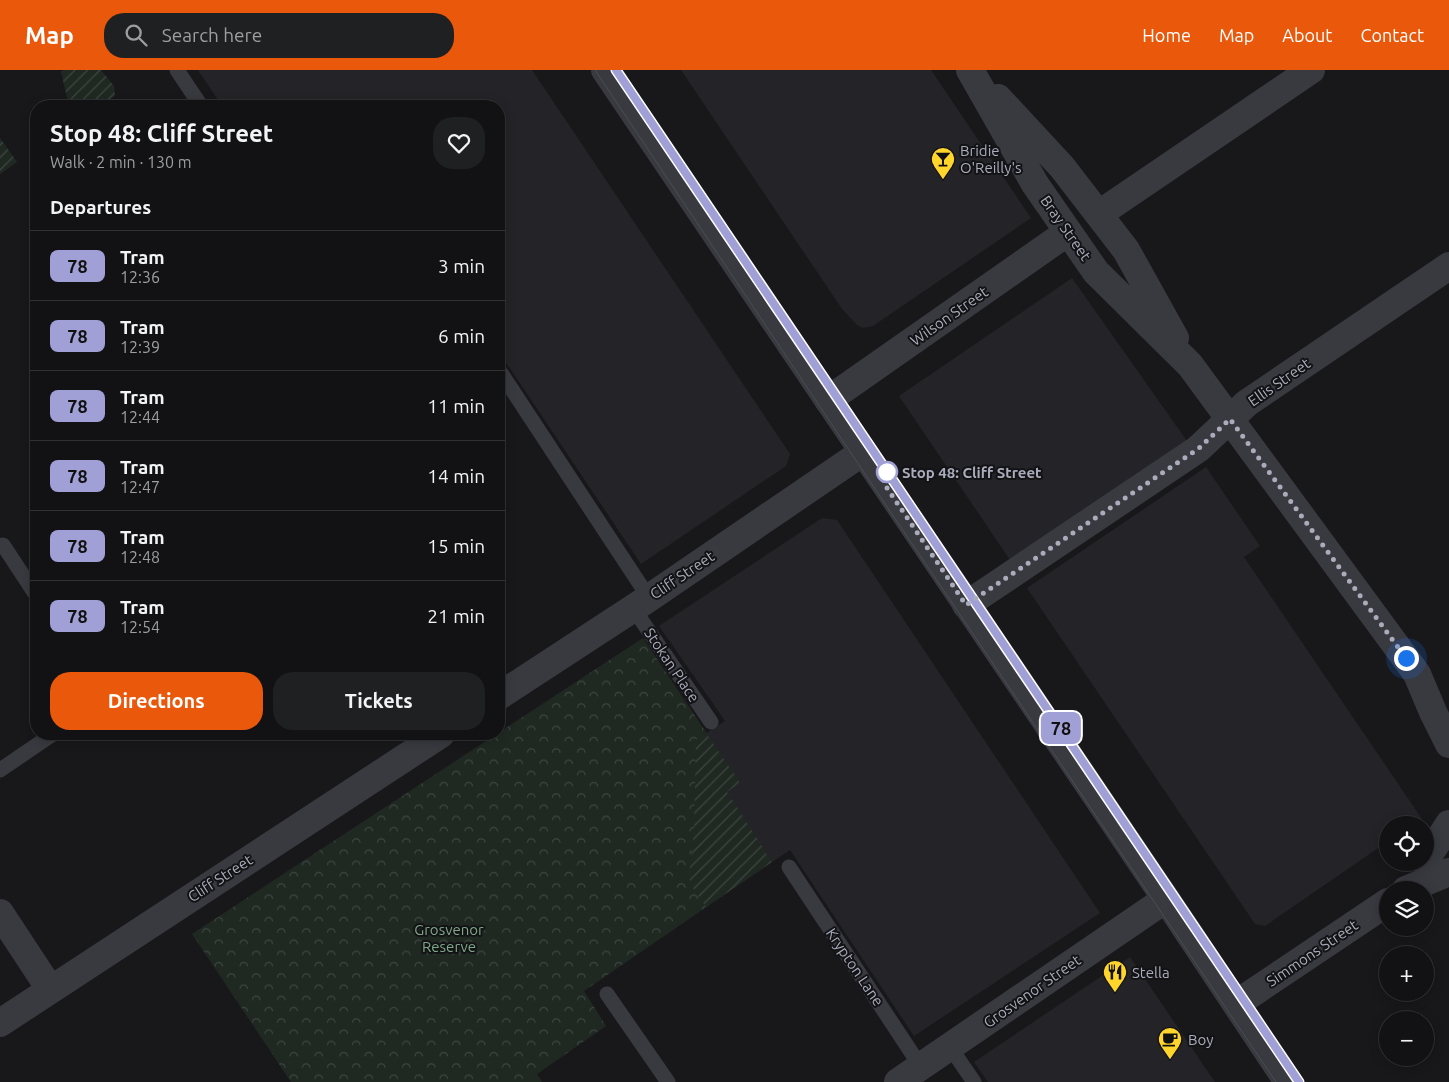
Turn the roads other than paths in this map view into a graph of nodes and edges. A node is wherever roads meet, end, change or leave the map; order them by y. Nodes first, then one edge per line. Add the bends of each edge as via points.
1 (177, 70) edge
2 (605, 70) edge
3 (970, 70) edge
4 (1311, 70) edge
5 (198, 100) edge
6 (1099, 214) junction
7 (1068, 232) junction
8 (1449, 266) edge
9 (1190, 365) junction
10 (505, 380) edge
11 (828, 400) junction
12 (1230, 419) junction
13 (863, 452) junction
14 (3, 545) dead end
15 (30, 586) edge
16 (641, 603) junction
17 (966, 605) junction
18 (1417, 674) junction
19 (505, 692) edge
20 (1449, 693) edge
21 (711, 722) dead end
22 (45, 740) edge
23 (432, 740) edge
24 (1449, 744) edge
25 (0, 770) edge
26 (1449, 824) edge
27 (1434, 847) edge
28 (789, 867) dead end
29 (1449, 872) edge
30 (1427, 881) edge
31 (1166, 899) junction
32 (1379, 908) edge
33 (0, 913) edge
34 (50, 989) junction
35 (607, 994) dead end
36 (1236, 1004) junction
37 (0, 1023) edge
38 (950, 1047) junction
39 (922, 1067) junction
40 (668, 1082) edge
41 (898, 1082) edge
42 (974, 1082) edge
43 (1288, 1082) edge

1 - 5 lane
2 - 11 street
3 - 6 street, Bray Street via 1062,166
3 - 7 street, Bray Street via 1035,184
4 - 6 street
6 - 9 street, Bray Street via 1126,250
7 - 9 street, Bray Street via 1096,272
7 - 11 street, Wilson Street
8 - 12 street, Ellis Street via 1247,403
9 - 12 street, Bray Street
10 - 16 lane, Stokan Place
11 - 13 street
12 - 17 street, Ellis Street via 1198,449
12 - 18 street, Bray Street
13 - 16 street, Cliff Street
13 - 17 street
14 - 15 lane
16 - 19 street, Cliff Street
16 - 21 lane, Stokan Place
17 - 31 street
18 - 20 street, Bray Street
18 - 24 street, Bray Street
22 - 25 lane
23 - 34 street, Cliff Street
26 - 27 street
28 - 39 lane, Krypton Lane
29 - 30 street
31 - 36 street
31 - 38 street, Grosvenor Street
32 - 36 street, Simmons Street
33 - 34 street
34 - 37 street, Cliff Street
35 - 40 lane
36 - 43 street
38 - 39 street, Grosvenor Street
38 - 42 lane
39 - 41 street, Grosvenor Street

